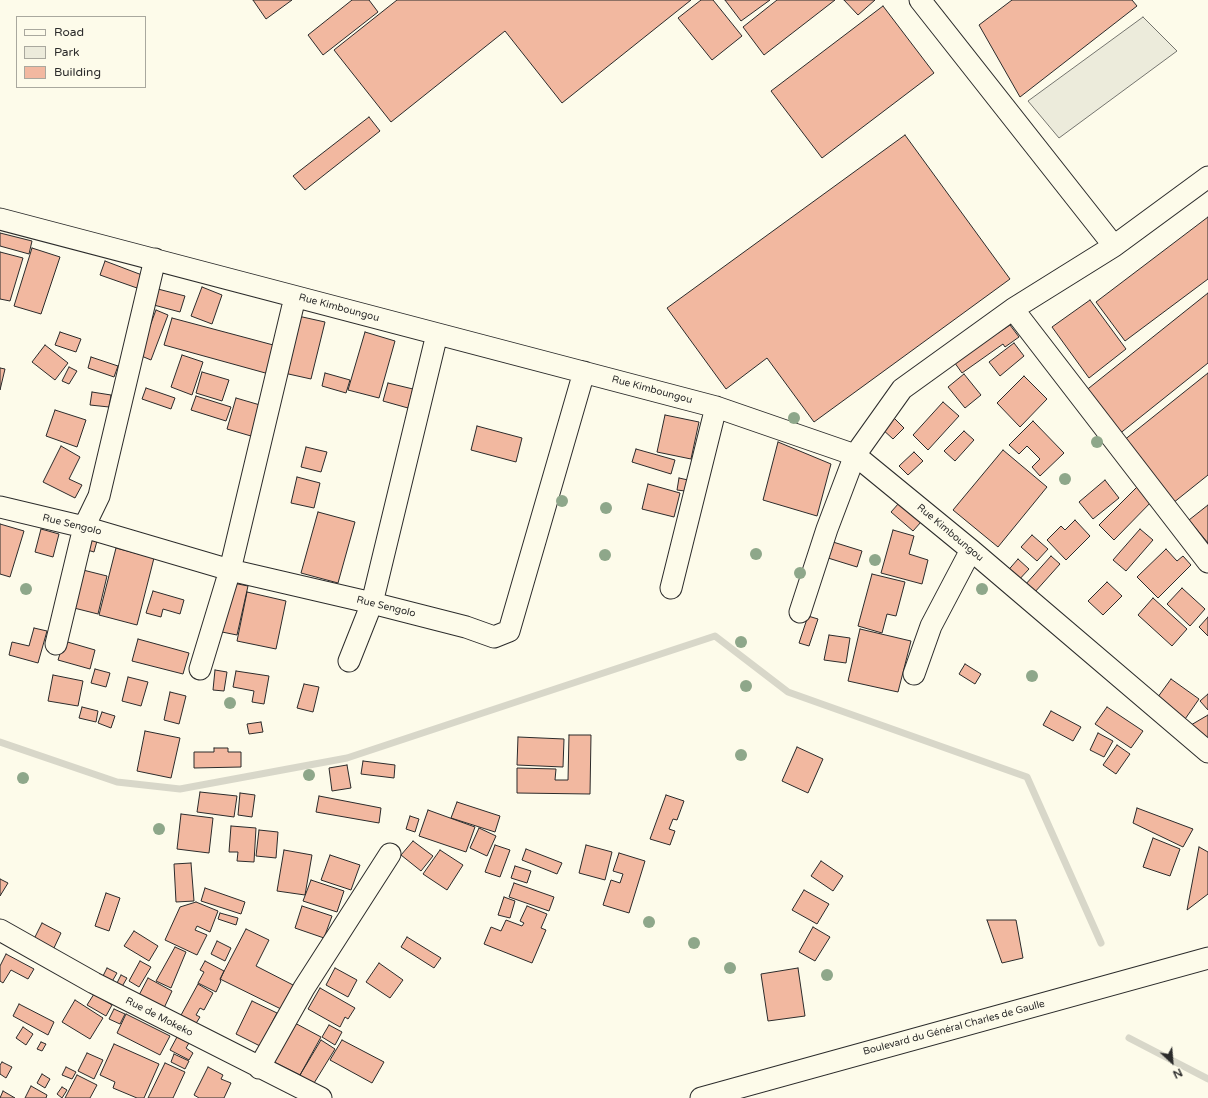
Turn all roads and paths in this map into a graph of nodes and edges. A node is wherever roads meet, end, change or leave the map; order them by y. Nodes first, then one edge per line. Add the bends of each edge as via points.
1 (920, 0) edge
2 (1208, 177) edge
3 (0, 219) edge
4 (1114, 246) junction
5 (155, 259) junction
6 (295, 297) junction
7 (1013, 309) junction
8 (437, 334) junction
9 (584, 372) junction
10 (716, 407) junction
11 (855, 455) junction
12 (0, 507) edge
13 (84, 527) junction
14 (971, 550) junction
15 (1208, 562) edge
16 (230, 570) junction
17 (671, 588) dead end
18 (372, 603) junction
19 (800, 612) dead end
20 (56, 644) dead end
21 (349, 661) dead end
22 (200, 669) dead end
23 (914, 674) dead end
24 (1208, 752) edge
25 (390, 854) dead end
26 (0, 930) edge
27 (1208, 958) edge
28 (259, 1068) junction
29 (321, 1098) edge
30 (701, 1098) edge

1 - 4 street
2 - 4 street
3 - 5 street, Rue Kimboungou
4 - 7 street
5 - 6 street, Rue Kimboungou
5 - 13 street via 99,496
6 - 8 street, Rue Kimboungou
6 - 16 street
7 - 11 street via 902,389
7 - 15 street
8 - 9 street, Rue Kimboungou
8 - 18 street
9 - 10 street, Rue Kimboungou
9 - 18 street, Rue Sengolo via 509,631 494,637 466,627
10 - 11 street, Rue Kimboungou
10 - 17 street
11 - 14 street, Rue Kimboungou
11 - 19 street
12 - 13 street, Rue Sengolo
13 - 16 street, Rue Sengolo
13 - 20 street
14 - 23 street via 930,626
14 - 24 street, Rue Kimboungou
16 - 18 street, Rue Sengolo
16 - 22 street
18 - 21 street
25 - 28 street via 304,988
26 - 28 street, Rue de Mokeko via 94,984
27 - 30 street, Boulevard du Général Charles de Gaulle
28 - 29 street, Rue de Mokeko

